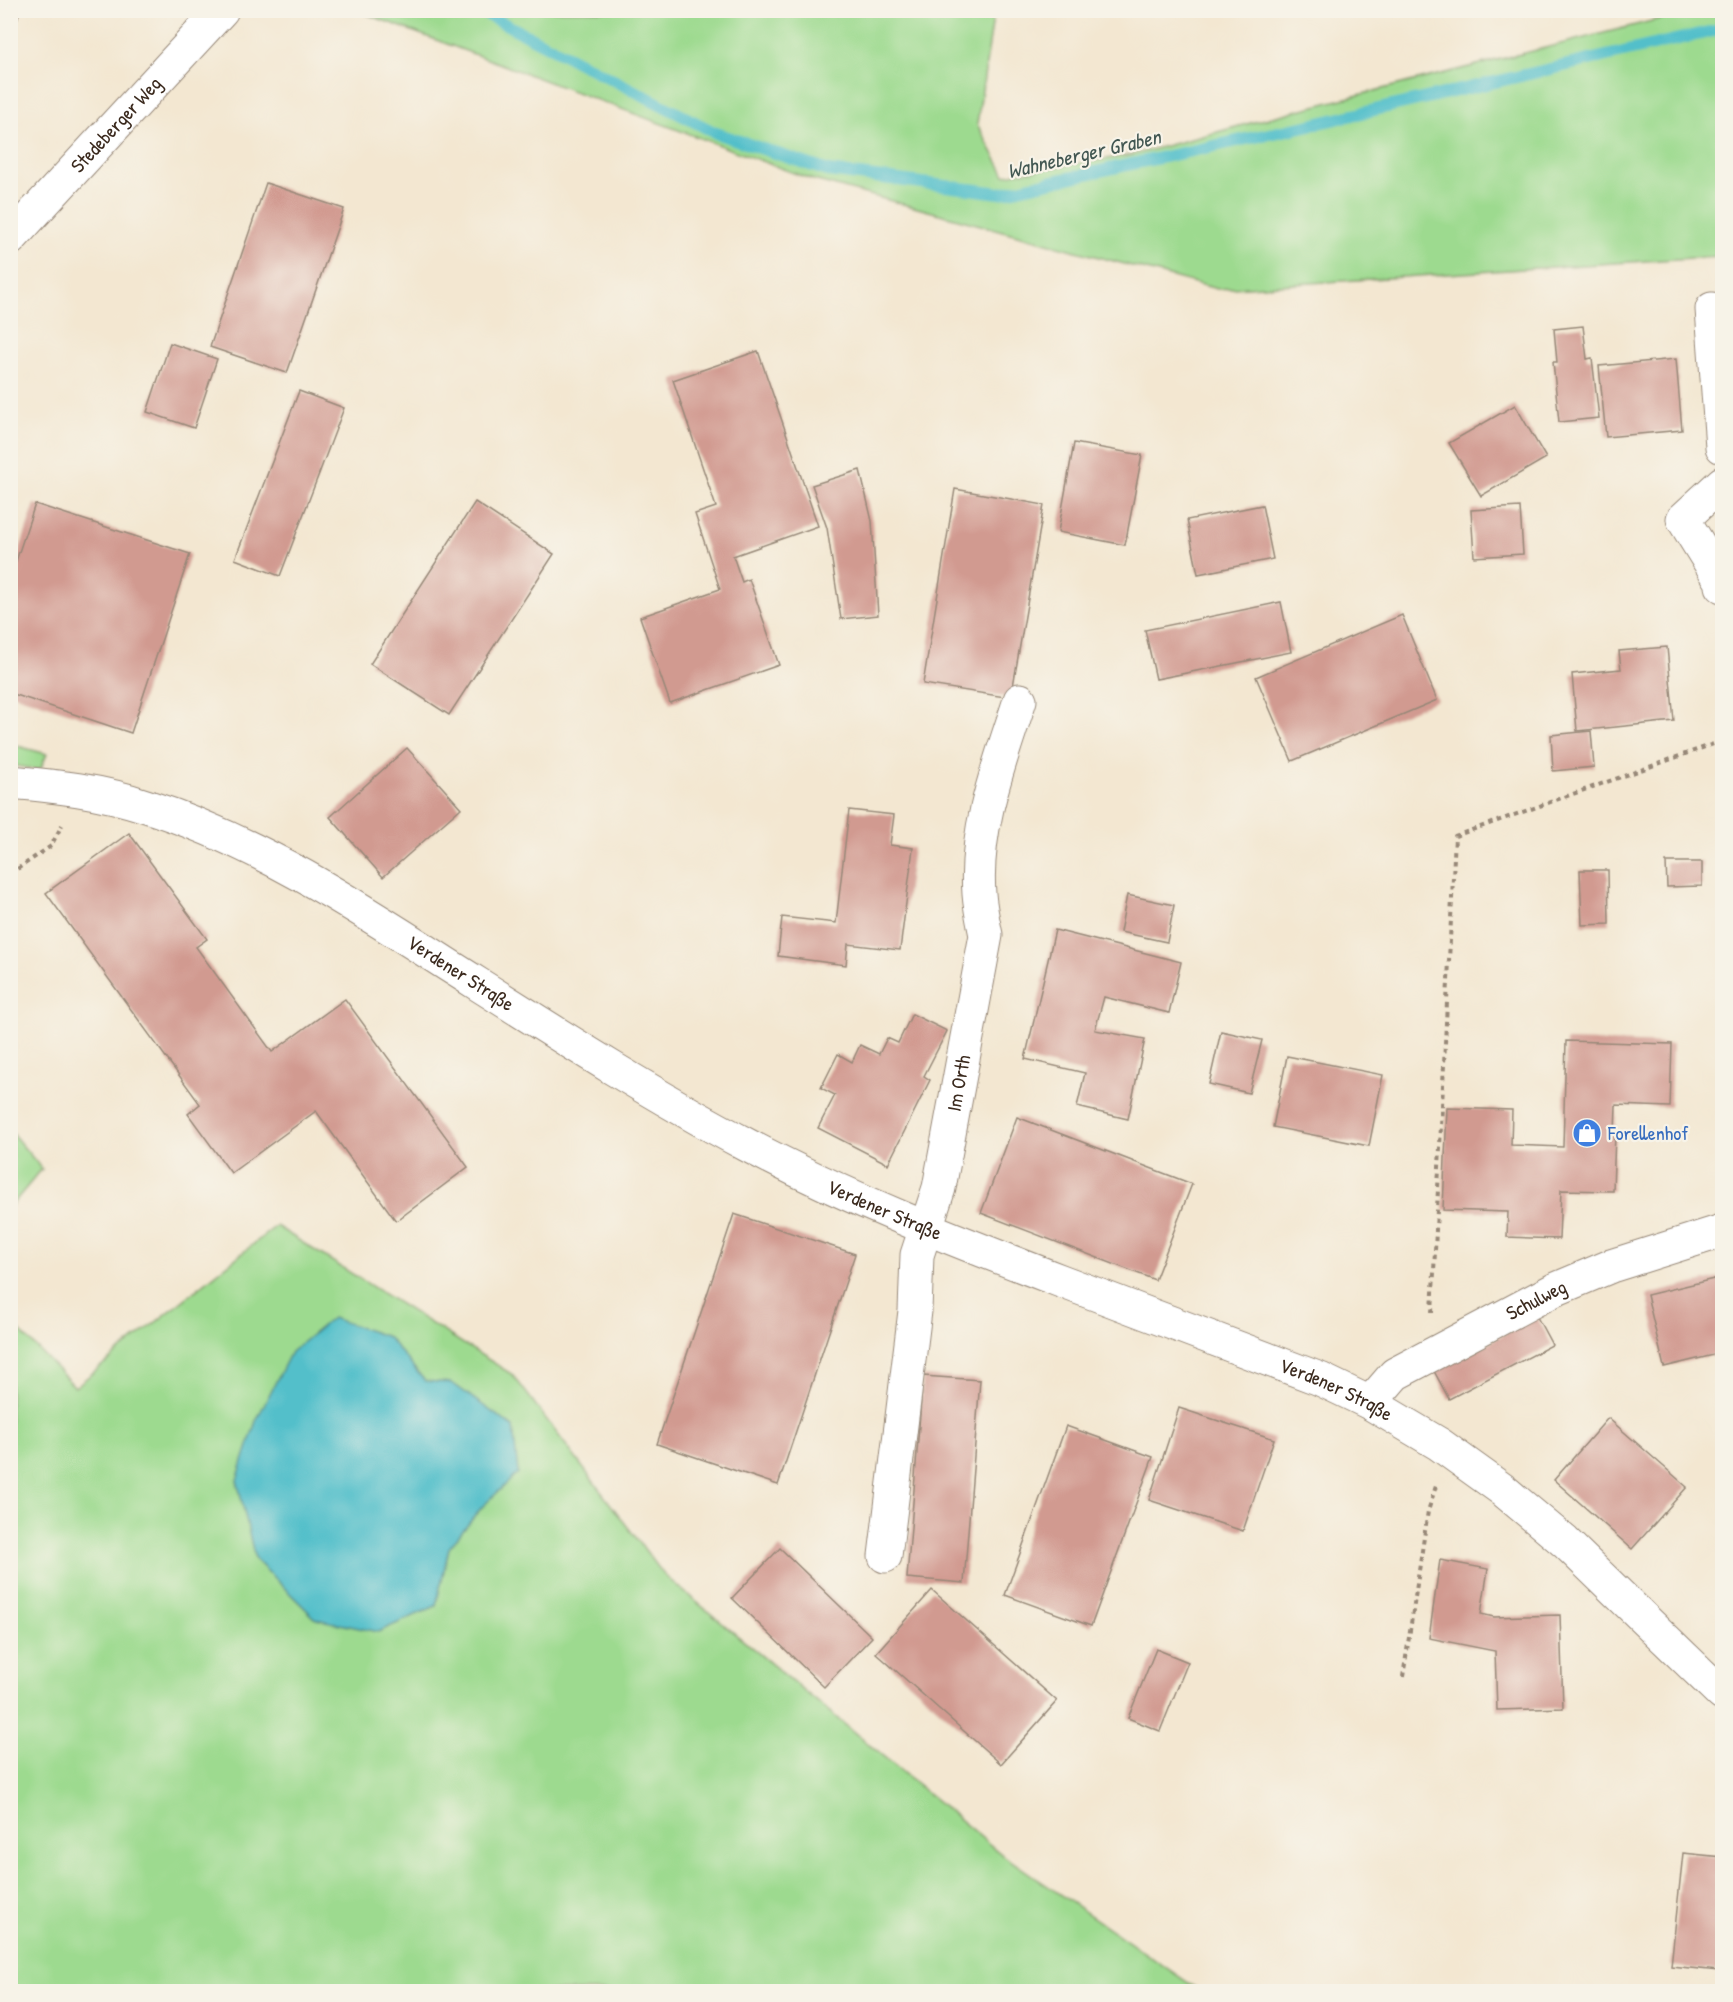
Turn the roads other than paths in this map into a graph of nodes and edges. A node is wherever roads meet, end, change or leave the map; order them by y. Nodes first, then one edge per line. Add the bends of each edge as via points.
1 (222, 10) edge
2 (10, 238) edge
3 (1712, 309) dead end
4 (1722, 447) edge
5 (1722, 483) edge
6 (1722, 586) edge
7 (1020, 700) dead end
8 (10, 782) edge
9 (924, 1229) junction
10 (1722, 1232) edge
11 (1370, 1403) junction
12 (885, 1556) dead end
13 (1722, 1694) edge

1 - 2 street, Stedeberger Weg
3 - 4 street
5 - 6 street via 1683,519
7 - 9 street, Im Orth via 984,827 979,894 986,935 939,1188
8 - 9 street, Verdener Straße via 71,787 143,804 263,853 371,915 583,1050 746,1145 849,1197
9 - 11 street, Verdener Straße via 1320,1379
9 - 12 street, Im Orth via 917,1255 915,1311
10 - 11 street, Schulweg via 1611,1266 1554,1290 1395,1374
11 - 13 street, Verdener Straße via 1439,1444 1503,1490 1565,1542

